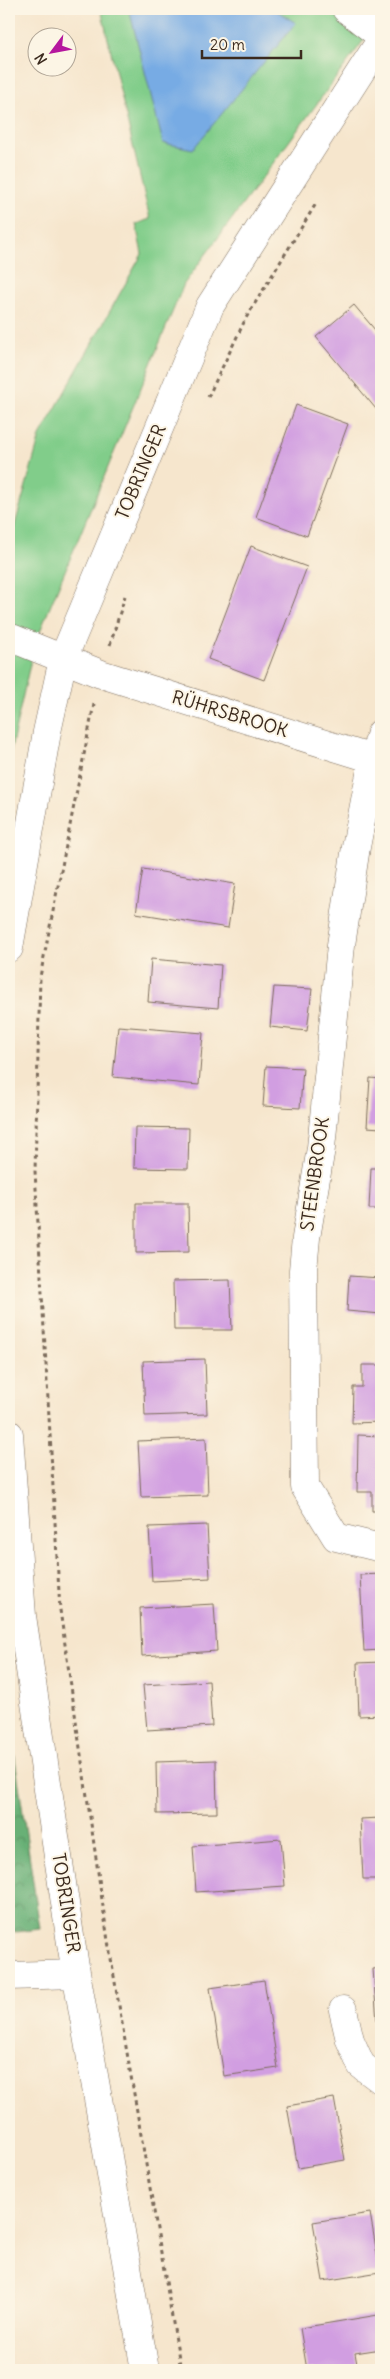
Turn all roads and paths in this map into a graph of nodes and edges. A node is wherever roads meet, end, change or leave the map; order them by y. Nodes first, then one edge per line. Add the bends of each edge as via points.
1 (346, 9) edge
2 (381, 36) edge
3 (381, 40) edge
4 (321, 194) dead end
5 (204, 406) dead end
6 (126, 592) dead end
7 (9, 637) edge
8 (62, 659) junction
9 (101, 674) junction
10 (381, 733) edge
11 (374, 759) junction
12 (9, 948) edge
13 (9, 1434) edge
14 (381, 1548) edge
15 (76, 1974) junction
16 (9, 1976) edge
17 (343, 2010) dead end
18 (381, 2080) edge
19 (145, 2370) edge
20 (181, 2370) edge

1 - 2 street
3 - 8 street, TOBRINGER via 210,306
4 - 5 path via 246,318
6 - 9 path
7 - 8 street, RÜHRSBROOK
8 - 9 street, RÜHRSBROOK
8 - 12 street, TOBRINGER
9 - 11 street, RÜHRSBROOK
9 - 20 path via 40,977 35,1170 60,1610 108,1942
10 - 11 street
11 - 14 street, STEENBROOK via 341,945 321,1148 303,1270 305,1487 336,1537
13 - 15 street, TOBRINGER via 22,1616
15 - 16 street
15 - 19 street, TOBRINGER
17 - 18 street via 350,2040 361,2065

